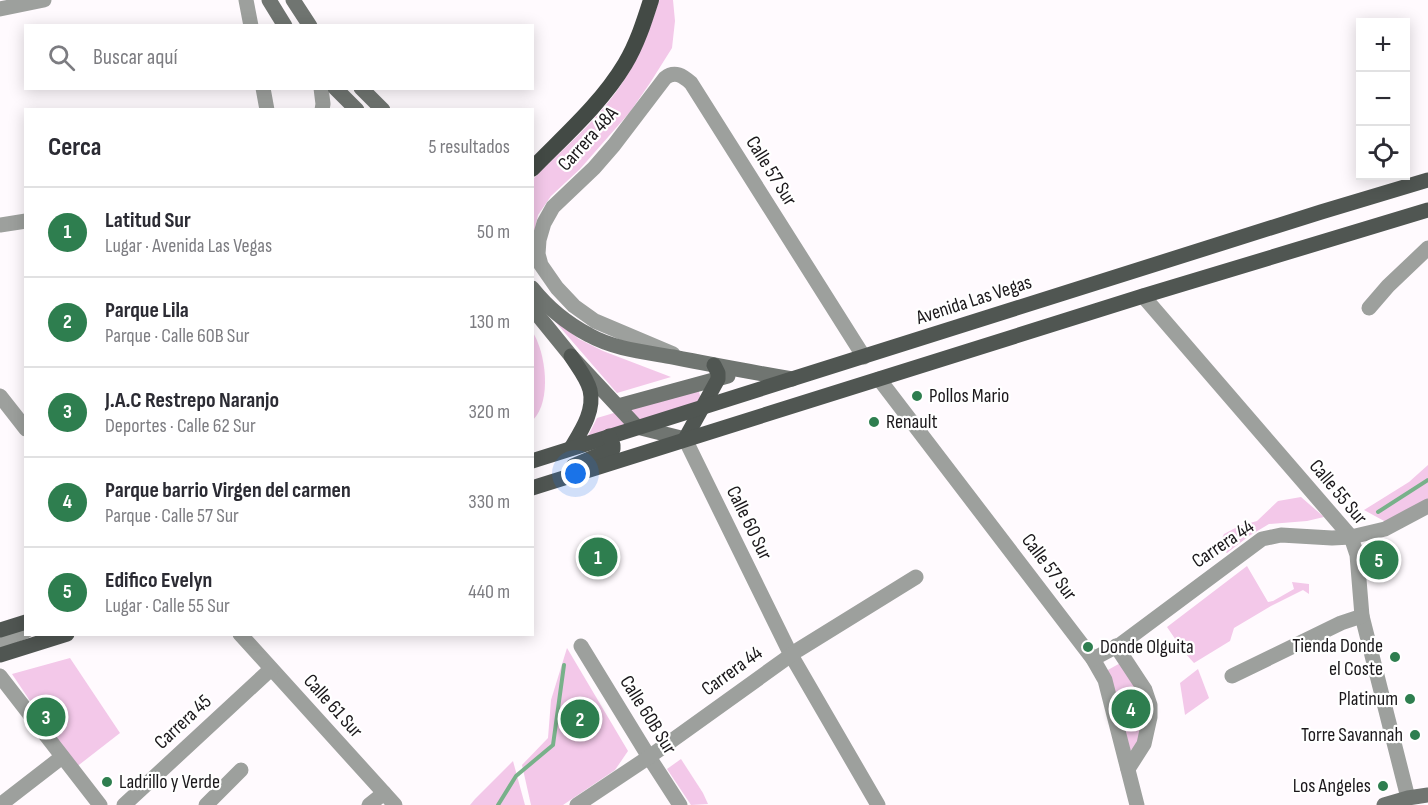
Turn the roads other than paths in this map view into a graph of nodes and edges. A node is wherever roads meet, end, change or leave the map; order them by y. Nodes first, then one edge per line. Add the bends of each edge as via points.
1 (44, 0) edge
2 (246, 0) edge
3 (269, 0) edge
4 (293, 0) edge
5 (651, 0) edge
6 (0, 9) edge
7 (251, 24) edge
8 (284, 24) edge
9 (309, 24) edge
10 (675, 74) joint
11 (263, 90) edge
12 (321, 90) edge
13 (337, 90) edge
14 (363, 90) edge
15 (267, 108) edge
16 (322, 108) edge
17 (355, 108) edge
18 (381, 108) edge
19 (534, 167) edge
20 (1428, 180) edge
21 (1428, 210) edge
22 (24, 221) edge
23 (0, 225) edge
24 (1428, 248) edge
25 (534, 290) edge
26 (1143, 296) junction
27 (1369, 308) dead end
28 (534, 310) edge
29 (571, 356) junction
30 (864, 357) junction
31 (687, 360) junction
32 (716, 372) junction
33 (792, 379) junction
34 (879, 379) junction
35 (0, 396) edge
36 (618, 406) junction
37 (703, 407) junction
38 (24, 426) edge
39 (637, 427) junction
40 (609, 436) junction
41 (685, 440) junction
42 (571, 448) junction
43 (534, 460) edge
44 (536, 487) edge
45 (1428, 506) edge
46 (1351, 537) junction
47 (916, 577) dead end
48 (1362, 616) junction
49 (24, 623) edge
50 (0, 630) edge
51 (24, 633) edge
52 (61, 636) edge
53 (242, 636) edge
54 (0, 641) edge
55 (581, 646) dead end
56 (1116, 646) junction
57 (791, 655) junction
58 (0, 656) edge
59 (1093, 659) junction
60 (271, 669) junction
61 (0, 676) edge
62 (1232, 676) dead end
63 (62, 757) junction
64 (649, 757) junction
65 (1128, 769) junction
66 (241, 770) dead end
67 (384, 793) junction
68 (1428, 795) edge
69 (1408, 798) junction
70 (0, 805) edge
71 (100, 805) edge
72 (124, 805) edge
73 (206, 805) edge
74 (369, 805) edge
75 (395, 805) edge
76 (577, 805) edge
77 (680, 805) edge
78 (878, 805) edge
79 (1137, 805) edge
80 (1384, 805) edge

1 - 6 street
2 - 7 street
3 - 8 main road
4 - 9 main road
5 - 19 highway via 635,45 612,83
10 - 30 street, Calle 57 Sur via 691,83
10 - 31 street, Carrera 48A via 665,78 614,145 553,207 543,223 538,254 557,288 595,321
11 - 15 street
12 - 16 street
13 - 17 main road
14 - 18 main road
20 - 30 main road, Avenida Las Vegas
21 - 26 main road
22 - 23 street
24 - 27 street
25 - 31 main road via 553,312 591,336
26 - 34 main road
26 - 46 street, Calle 55 Sur
28 - 29 main road
29 - 36 main road
29 - 42 main road via 590,391 588,417
30 - 33 main road, Avenida Las Vegas
31 - 32 main road
32 - 33 main road via 747,371
32 - 36 main road
32 - 37 main road
33 - 37 main road, Avenida Las Vegas
34 - 41 main road
34 - 59 street, Calle 57 Sur
35 - 38 street
36 - 39 main road
37 - 39 main road, Avenida Las Vegas
37 - 41 main road
39 - 40 main road, Avenida Las Vegas
39 - 41 main road
40 - 42 main road, Avenida Las Vegas
40 - 44 main road via 611,450
41 - 44 main road
41 - 57 street, Calle 60 Sur
42 - 43 main road, Avenida Las Vegas
45 - 46 street, Carrera 44 via 1385,529
46 - 48 street, Calle 55 Sur via 1357,555
46 - 56 street, Carrera 44 via 1281,534 1262,539
47 - 57 street, Carrera 44
48 - 62 street
48 - 69 street, Calle 55 Sur
49 - 50 main road
51 - 54 street
52 - 58 main road
53 - 60 street, Calle 61 Sur
55 - 64 street, Calle 60B Sur
56 - 59 street, Carrera 44
56 - 65 street via 1145,690 1150,705 1144,744
57 - 64 street, Carrera 44
57 - 78 street, Calle 60 Sur
59 - 65 street, Calle 57 Sur via 1105,681
60 - 67 street, Calle 61 Sur
60 - 72 street, Carrera 45
61 - 63 street
63 - 70 street
63 - 71 street
64 - 76 street, Carrera 44
64 - 77 street, Calle 60B Sur
65 - 79 street, Calle 57 Sur
66 - 73 street
67 - 74 street
67 - 75 street, Calle 61 Sur
68 - 69 main road
69 - 80 main road

